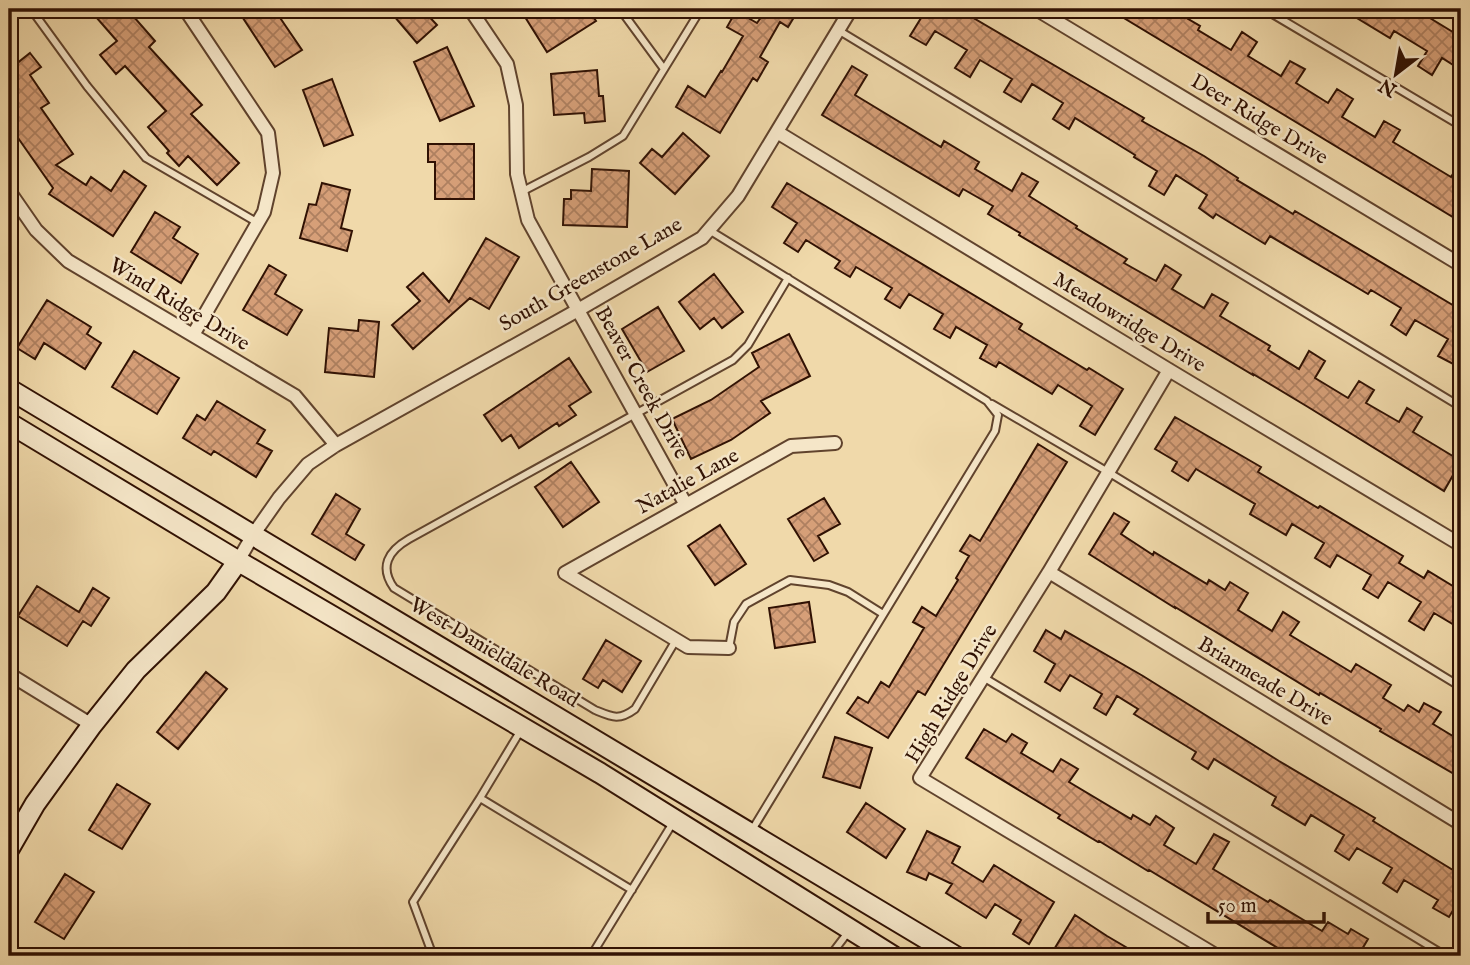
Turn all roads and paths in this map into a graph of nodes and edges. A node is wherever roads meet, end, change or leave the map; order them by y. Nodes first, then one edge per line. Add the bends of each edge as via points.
1 (31, 9) edge
2 (185, 9) edge
3 (470, 9) edge
4 (620, 9) edge
5 (701, 9) edge
6 (851, 9) edge
7 (1036, 9) edge
8 (1264, 9) edge
9 (838, 30) junction
10 (664, 69) junction
11 (1461, 126) edge
12 (777, 132) junction
13 (9, 191) edge
14 (521, 192) junction
15 (258, 222) junction
16 (709, 230) junction
17 (1461, 265) edge
18 (788, 278) junction
19 (578, 310) junction
20 (192, 335) junction
21 (1169, 370) junction
22 (9, 389) edge
23 (987, 401) junction
24 (1461, 407) edge
25 (635, 413) junction
26 (9, 424) edge
27 (835, 443) dead end
28 (336, 445) junction
29 (1108, 472) junction
30 (686, 505) junction
31 (253, 535) junction
32 (1461, 545) edge
33 (238, 561) junction
34 (1048, 572) junction
35 (883, 614) junction
36 (676, 640) junction
37 (729, 648) joint
38 (9, 674) edge
39 (983, 677) junction
40 (1461, 687) edge
41 (537, 705) junction
42 (92, 724) junction
43 (523, 728) junction
44 (480, 798) junction
45 (706, 807) junction
46 (675, 820) junction
47 (1461, 824) edge
48 (692, 831) junction
49 (750, 833) junction
50 (9, 849) edge
51 (632, 890) junction
52 (867, 904) junction
53 (850, 930) junction
54 (884, 954) edge
55 (433, 956) edge
56 (591, 956) edge
57 (831, 956) edge
58 (955, 956) edge
59 (1217, 956) edge
60 (1446, 956) edge

1 - 15 lane via 146,159
2 - 15 street via 268,133 273,173
3 - 14 street, Beaver Creek Drive via 507,64 516,105
4 - 10 lane
5 - 10 lane
6 - 9 street, South Greenstone Lane
7 - 17 street, Deer Ridge Drive
8 - 11 lane
9 - 12 street, South Greenstone Lane
9 - 24 lane
10 - 14 lane via 623,136
12 - 16 street, South Greenstone Lane via 738,196
12 - 21 street, Meadowridge Drive
13 - 20 street, Wind Ridge Drive via 36,230 68,261
14 - 19 street, Beaver Creek Drive via 528,219
15 - 20 street
16 - 18 lane
16 - 19 street, South Greenstone Lane
18 - 23 lane
18 - 25 lane via 748,345 733,360
19 - 25 street, Beaver Creek Drive
19 - 28 street, South Greenstone Lane
20 - 28 street, Wind Ridge Drive via 295,396
21 - 29 street, High Ridge Drive
21 - 32 street, Meadowridge Drive
22 - 31 main road, West Danieldale Road
23 - 29 lane
23 - 35 lane via 998,415 995,431
25 - 30 street, Beaver Creek Drive
25 - 36 lane via 399,545 386,567 387,579 394,588 613,717 626,716 635,709
26 - 33 main road
27 - 30 street, Natalie Lane via 791,446
28 - 31 street, South Greenstone Lane via 308,464
29 - 34 street, High Ridge Drive
29 - 40 lane
30 - 36 street, Natalie Lane via 565,573
31 - 33 street, South Greenstone Lane
31 - 41 main road, West Danieldale Road
33 - 42 main road via 216,592 136,670
33 - 43 main road
34 - 39 street, High Ridge Drive
34 - 47 street, Briarmeade Drive
35 - 37 lane via 829,585 790,580 746,604 734,622
35 - 49 lane
36 - 37 street via 688,647
38 - 42 street
39 - 59 street, High Ridge Drive via 920,778
39 - 60 lane
41 - 43 main road
41 - 45 main road, West Danieldale Road
42 - 50 main road
43 - 44 lane
43 - 46 main road
44 - 51 lane
44 - 55 lane via 413,902
45 - 48 main road
45 - 49 main road, West Danieldale Road
46 - 48 main road
46 - 51 lane
48 - 53 main road
49 - 52 main road, West Danieldale Road
51 - 56 lane
52 - 53 main road
52 - 58 main road, West Danieldale Road
53 - 54 main road
53 - 57 lane

